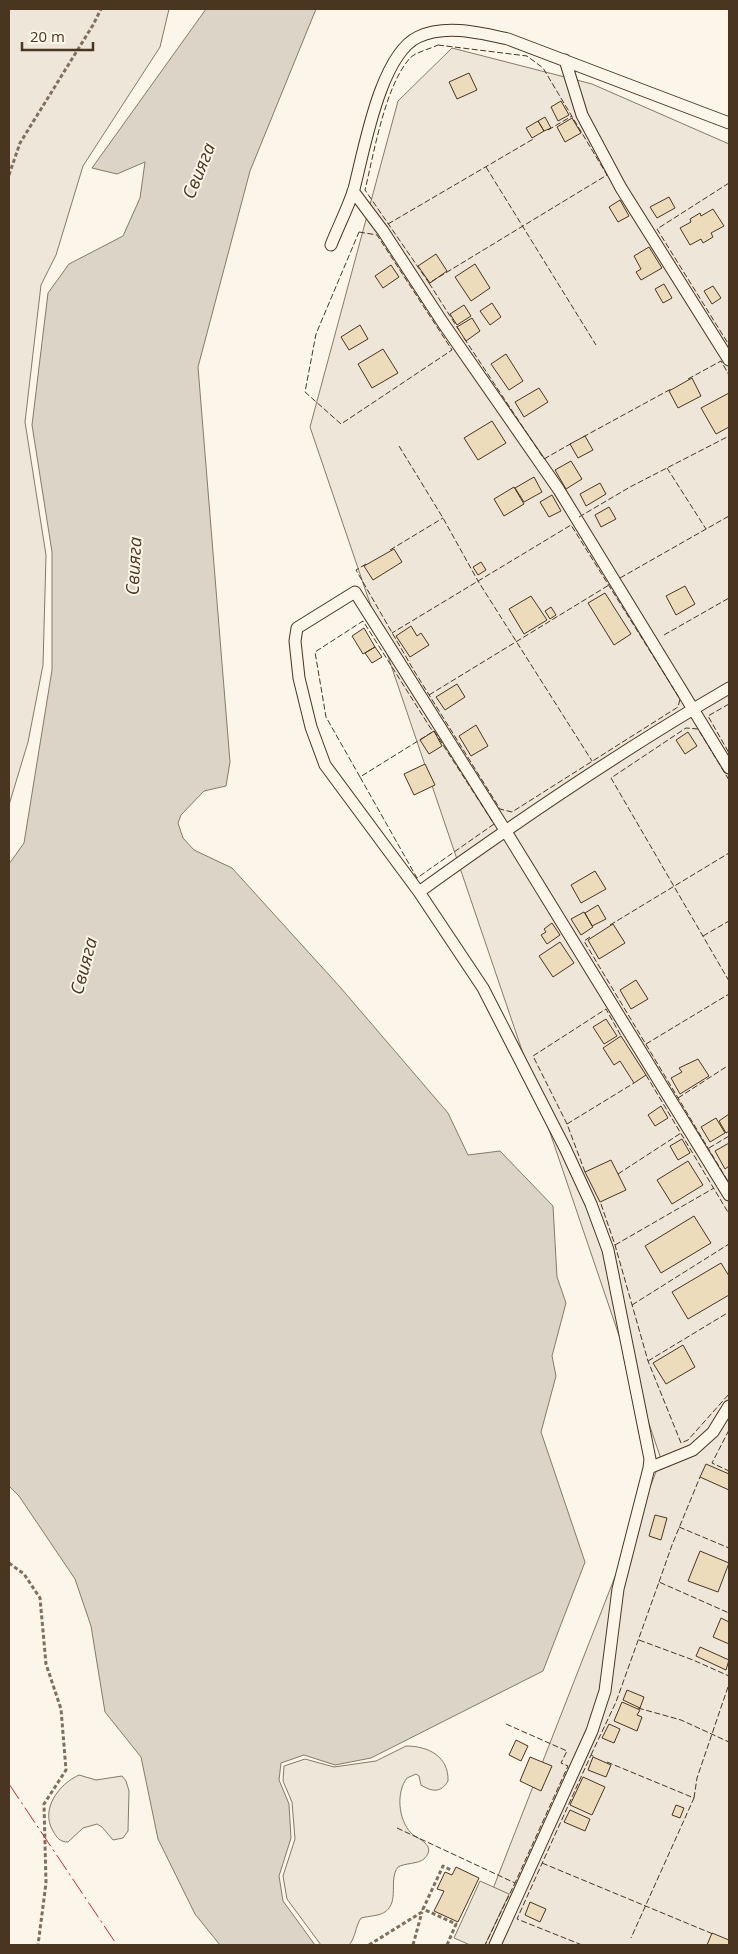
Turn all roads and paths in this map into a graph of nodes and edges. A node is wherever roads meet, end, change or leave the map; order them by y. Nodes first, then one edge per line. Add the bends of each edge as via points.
1 (100, 9) edge
2 (565, 60) junction
3 (729, 123) edge
4 (9, 175) edge
5 (353, 191) junction
6 (331, 245) dead end
7 (729, 360) edge
8 (729, 688) edge
9 (693, 709) junction
10 (729, 768) edge
11 (505, 830) junction
12 (419, 892) junction
13 (729, 1195) edge
14 (729, 1406) edge
15 (649, 1468) junction
16 (9, 1563) edge
17 (450, 1870) dead end
18 (423, 1911) junction
19 (38, 1945) edge
20 (369, 1945) edge
21 (413, 1945) edge
22 (447, 1945) edge
23 (495, 1945) edge

1 - 4 path via 20,142
2 - 3 lane
2 - 5 lane via 508,38 473,32 445,31 416,38 403,50 382,85
2 - 7 lane via 582,115 621,188
5 - 6 lane
5 - 9 lane via 559,490
8 - 9 lane
9 - 10 lane
9 - 11 lane
11 - 12 lane
11 - 12 lane via 355,592 297,628 295,641 299,678 311,727 325,765
11 - 13 lane
12 - 15 lane via 483,988 592,1204 608,1250 647,1441
14 - 15 lane via 713,1432 693,1450
15 - 23 lane via 618,1589 605,1691 592,1731
16 - 19 path via 24,1574 40,1598 46,1664 61,1709 66,1770 44,1804 46,1883
17 - 18 path via 443,1866
18 - 20 path
18 - 21 path
18 - 22 path via 456,1924

